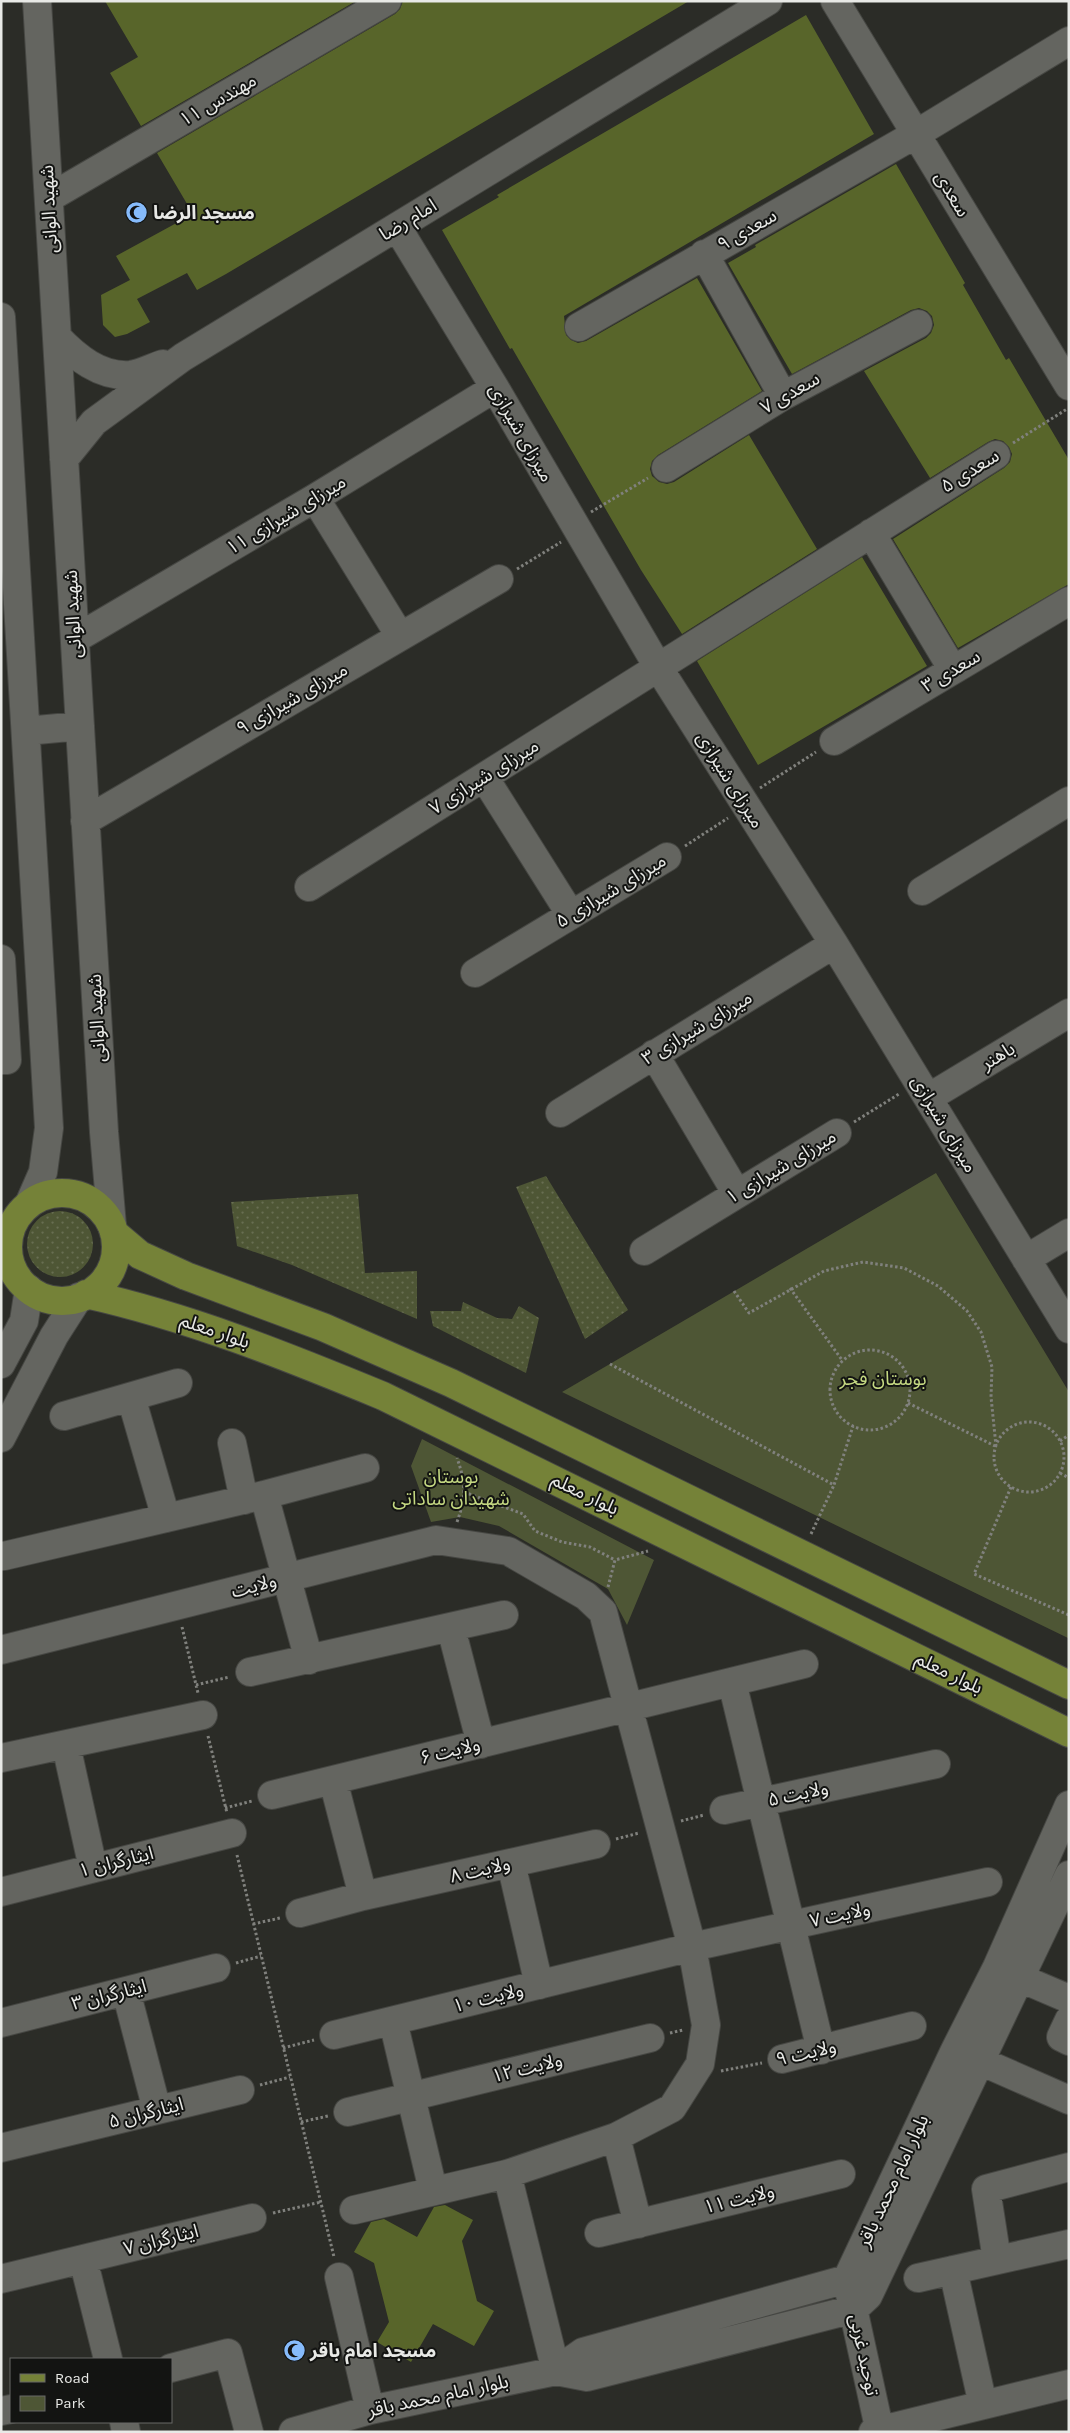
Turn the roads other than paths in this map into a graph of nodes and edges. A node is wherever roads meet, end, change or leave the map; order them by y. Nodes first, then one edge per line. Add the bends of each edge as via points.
1 (37, 1) edge
2 (386, 1) edge
3 (768, 1) edge
4 (835, 1) edge
5 (1069, 41) edge
6 (916, 134) junction
7 (49, 198) junction
8 (397, 227) junction
9 (704, 254) junction
10 (1, 316) edge
11 (918, 324) dead end
12 (579, 327) dead end
13 (57, 337) junction
14 (2, 355) edge
15 (183, 357) junction
16 (1069, 386) edge
17 (495, 388) junction
18 (783, 396) junction
19 (996, 454) road end
20 (64, 458) junction
21 (666, 468) road end
22 (315, 498) junction
23 (871, 533) junction
24 (8, 543) edge
25 (499, 579) road end
26 (1069, 601) edge
27 (400, 636) junction
28 (74, 639) junction
29 (658, 668) junction
30 (953, 670) junction
31 (80, 726) junction
32 (26, 731) junction
33 (834, 741) road end
34 (484, 777) junction
35 (1069, 801) edge
36 (86, 821) junction
37 (667, 857) road end
38 (309, 887) dead end
39 (922, 891) dead end
40 (571, 915) junction
41 (834, 944) junction
42 (1, 959) edge
43 (475, 973) dead end
44 (1069, 1013) edge
45 (654, 1054) junction
46 (4, 1060) edge
47 (923, 1090) junction
48 (560, 1112) dead end
49 (836, 1134) road end
50 (737, 1194) junction
51 (16, 1211) edge
52 (113, 1230) junction
53 (1069, 1233) edge
54 (644, 1251) dead end
55 (1026, 1259) junction
56 (16, 1280) edge
57 (82, 1296) junction
58 (1069, 1329) edge
59 (1, 1364) edge
60 (178, 1383) dead end
61 (131, 1397) junction
62 (64, 1416) dead end
63 (1, 1438) edge
64 (232, 1443) dead end
65 (366, 1468) dead end
66 (254, 1497) junction
67 (166, 1518) junction
68 (4, 1556) dead end
69 (286, 1578) junction
70 (504, 1615) dead end
71 (451, 1628) junction
72 (1, 1650) edge
73 (309, 1660) junction
74 (804, 1664) dead end
75 (250, 1672) road end
76 (732, 1682) junction
77 (1069, 1685) edge
78 (628, 1707) junction
79 (203, 1715) road end
80 (1069, 1732) edge
81 (481, 1744) junction
82 (66, 1745) junction
83 (1, 1758) edge
84 (936, 1764) dead end
85 (333, 1780) junction
86 (272, 1795) dead end
87 (761, 1802) junction
88 (1069, 1805) edge
89 (724, 1810) road end
90 (232, 1833) road end
91 (596, 1844) road end
92 (512, 1863) junction
93 (93, 1868) junction
94 (1069, 1875) edge
95 (988, 1882) dead end
96 (1, 1892) edge
97 (363, 1896) junction
98 (300, 1913) dead end
99 (791, 1926) junction
100 (692, 1947) junction
101 (216, 1968) dead end
102 (1020, 1978) junction
103 (538, 1985) junction
104 (126, 1991) junction
105 (1069, 1999) edge
106 (1069, 2020) edge
107 (393, 2021) junction
108 (1, 2023) edge
109 (912, 2026) dead end
110 (334, 2035) road end
111 (650, 2038) road end
112 (1069, 2041) edge
113 (822, 2050) junction
114 (782, 2059) road end
115 (980, 2061) junction
116 (240, 2090) road end
117 (411, 2096) junction
118 (1069, 2100) edge
119 (157, 2110) junction
120 (348, 2112) dead end
121 (616, 2136) junction
122 (1, 2148) edge
123 (1069, 2166) edge
124 (507, 2174) junction
125 (841, 2174) dead end
126 (433, 2190) junction
127 (354, 2210) dead end
128 (252, 2218) road end
129 (638, 2224) junction
130 (599, 2233) dead end
131 (1069, 2244) edge
132 (83, 2259) junction
133 (997, 2260) junction
134 (953, 2270) junction
135 (339, 2277) road end
136 (918, 2278) dead end
137 (1, 2279) edge
138 (847, 2279) junction
139 (854, 2309) junction
140 (108, 2358) edge
141 (172, 2368) edge
142 (556, 2371) junction
143 (1069, 2384) edge
144 (983, 2405) junction
145 (370, 2410) junction
146 (878, 2431) edge
147 (249, 2432) edge
148 (293, 2432) edge

1 - 7 street, شهید الوانی
2 - 7 street, مهندس ۱۱
3 - 8 street, امام رضا
4 - 6 street, سعدی
5 - 6 street, سعدی ۹
6 - 9 street, سعدی ۹
6 - 16 street, سعدی
7 - 13 street, شهید الوانی
8 - 15 street, امام رضا
8 - 17 street, میرزای شیرازی
9 - 12 street, سعدی ۹
9 - 18 street
10 - 14 street
11 - 18 street, سعدی ۷
13 - 15 street via 77,357 111,372 130,375
13 - 20 street, شهید الوانی
14 - 24 street
15 - 20 street, امام رضا via 94,422
17 - 22 street, میرزای شیرازی ۱۱
17 - 29 street, میرزای شیرازی
18 - 21 street, سعدی ۷
19 - 23 street, سعدی ۵
20 - 28 street, شهید الوانی
22 - 27 street
22 - 28 street, میرزای شیرازی ۱۱
23 - 29 street, سعدی ۵
23 - 30 street
24 - 32 street
25 - 27 street, میرزای شیرازی ۹
26 - 30 street, سعدی ۳
27 - 36 street, میرزای شیرازی ۹
28 - 31 street, شهید الوانی
29 - 34 street, میرزای شیرازی ۷
29 - 41 street, میرزای شیرازی
30 - 33 street, سعدی ۳
31 - 32 street
31 - 36 street, شهید الوانی
32 - 51 street via 49,1128 43,1172
34 - 38 street, میرزای شیرازی ۷
34 - 40 street
35 - 39 street
36 - 52 street, شهید الوانی via 104,1132
37 - 40 street, میرزای شیرازی ۵
40 - 43 street, میرزای شیرازی ۵
41 - 45 street, میرزای شیرازی ۳
41 - 47 street, میرزای شیرازی
42 - 46 street
44 - 47 street, باهنر
45 - 48 street, میرزای شیرازی ۳
45 - 50 street
47 - 55 street, میرزای شیرازی
49 - 50 street, میرزای شیرازی ۱
50 - 54 street, میرزای شیرازی ۱
51 - 52 main road via 41,1197 69,1193 82,1197 105,1214
51 - 56 main road via 8,1247
52 - 57 main road via 116,1254 112,1267 105,1279
52 - 77 main road via 140,1255 400,1359
53 - 55 street
55 - 58 street, میرزای شیرازی
56 - 57 main road via 41,1296 55,1300
56 - 59 street via 24,1321
57 - 63 street via 54,1336
57 - 80 main road, بلوار معلم via 172,1316 383,1396
60 - 61 street
61 - 62 street
61 - 67 street
64 - 66 street
65 - 66 street
66 - 67 street
66 - 69 street
67 - 68 street
69 - 72 street, ولایت
69 - 73 street
69 - 78 street, ولایت via 436,1540 508,1551 586,1596 603,1612
70 - 71 street
71 - 73 street
71 - 81 street
73 - 75 street
74 - 76 street, ولایت ۶
76 - 78 street, ولایت ۶
76 - 87 street
78 - 81 street, ولایت ۶
78 - 100 street
79 - 82 street
81 - 85 street, ولایت ۶
82 - 83 street
82 - 93 street
84 - 87 street, ولایت ۵
85 - 86 street, ولایت ۶
85 - 97 street
87 - 89 street, ولایت ۵
87 - 99 street
88 - 138 street, بلوار امام محمد باقر via 998,1966
90 - 93 street, ایثارگران ۱
91 - 92 street, ولایت ۸
92 - 97 street, ولایت ۸
92 - 103 street
93 - 96 street, ایثارگران ۱
94 - 102 street, بلوار امام محمد باقر
95 - 99 street, ولایت ۷
97 - 98 street, ولایت ۸
99 - 100 street, ولایت ۷
99 - 113 street
100 - 103 street, ولایت ۱۰
100 - 121 street via 706,2025 700,2064 672,2108
101 - 104 street, ایثارگران ۳
102 - 105 street
102 - 115 street, بلوار امام محمد باقر
103 - 107 street, ولایت ۱۰
104 - 108 street, ایثارگران ۳
104 - 119 street
106 - 112 street via 1061,2037
107 - 110 street, ولایت ۱۰
107 - 117 street
109 - 113 street, ولایت ۹
111 - 117 street, ولایت ۱۲
113 - 114 street, ولایت ۹
115 - 118 street
115 - 139 street, بلوار امام محمد باقر via 868,2296
116 - 119 street, ایثارگران ۵
117 - 120 street, ولایت ۱۲
117 - 126 street
119 - 122 street, ایثارگران ۵
121 - 124 street
121 - 129 street
123 - 133 street via 986,2189
124 - 126 street
124 - 142 street
125 - 129 street, ولایت ۱۱
126 - 127 street
128 - 132 street, ایثارگران ۷
129 - 130 street, ولایت ۱۱
131 - 133 street
132 - 137 street, ایثارگران ۷
132 - 140 street
133 - 134 street
134 - 136 street
134 - 144 street
135 - 145 street
138 - 139 street, توحید غربی
138 - 142 street, بلوار امام محمد باقر via 583,2352
139 - 142 street, بلوار امام محمد باقر via 586,2377
139 - 146 street, توحید غربی
141 - 147 street via 228,2353
142 - 145 street, بلوار امام محمد باقر
143 - 144 street
144 - 146 street
145 - 148 street, بلوار امام محمد باقر

